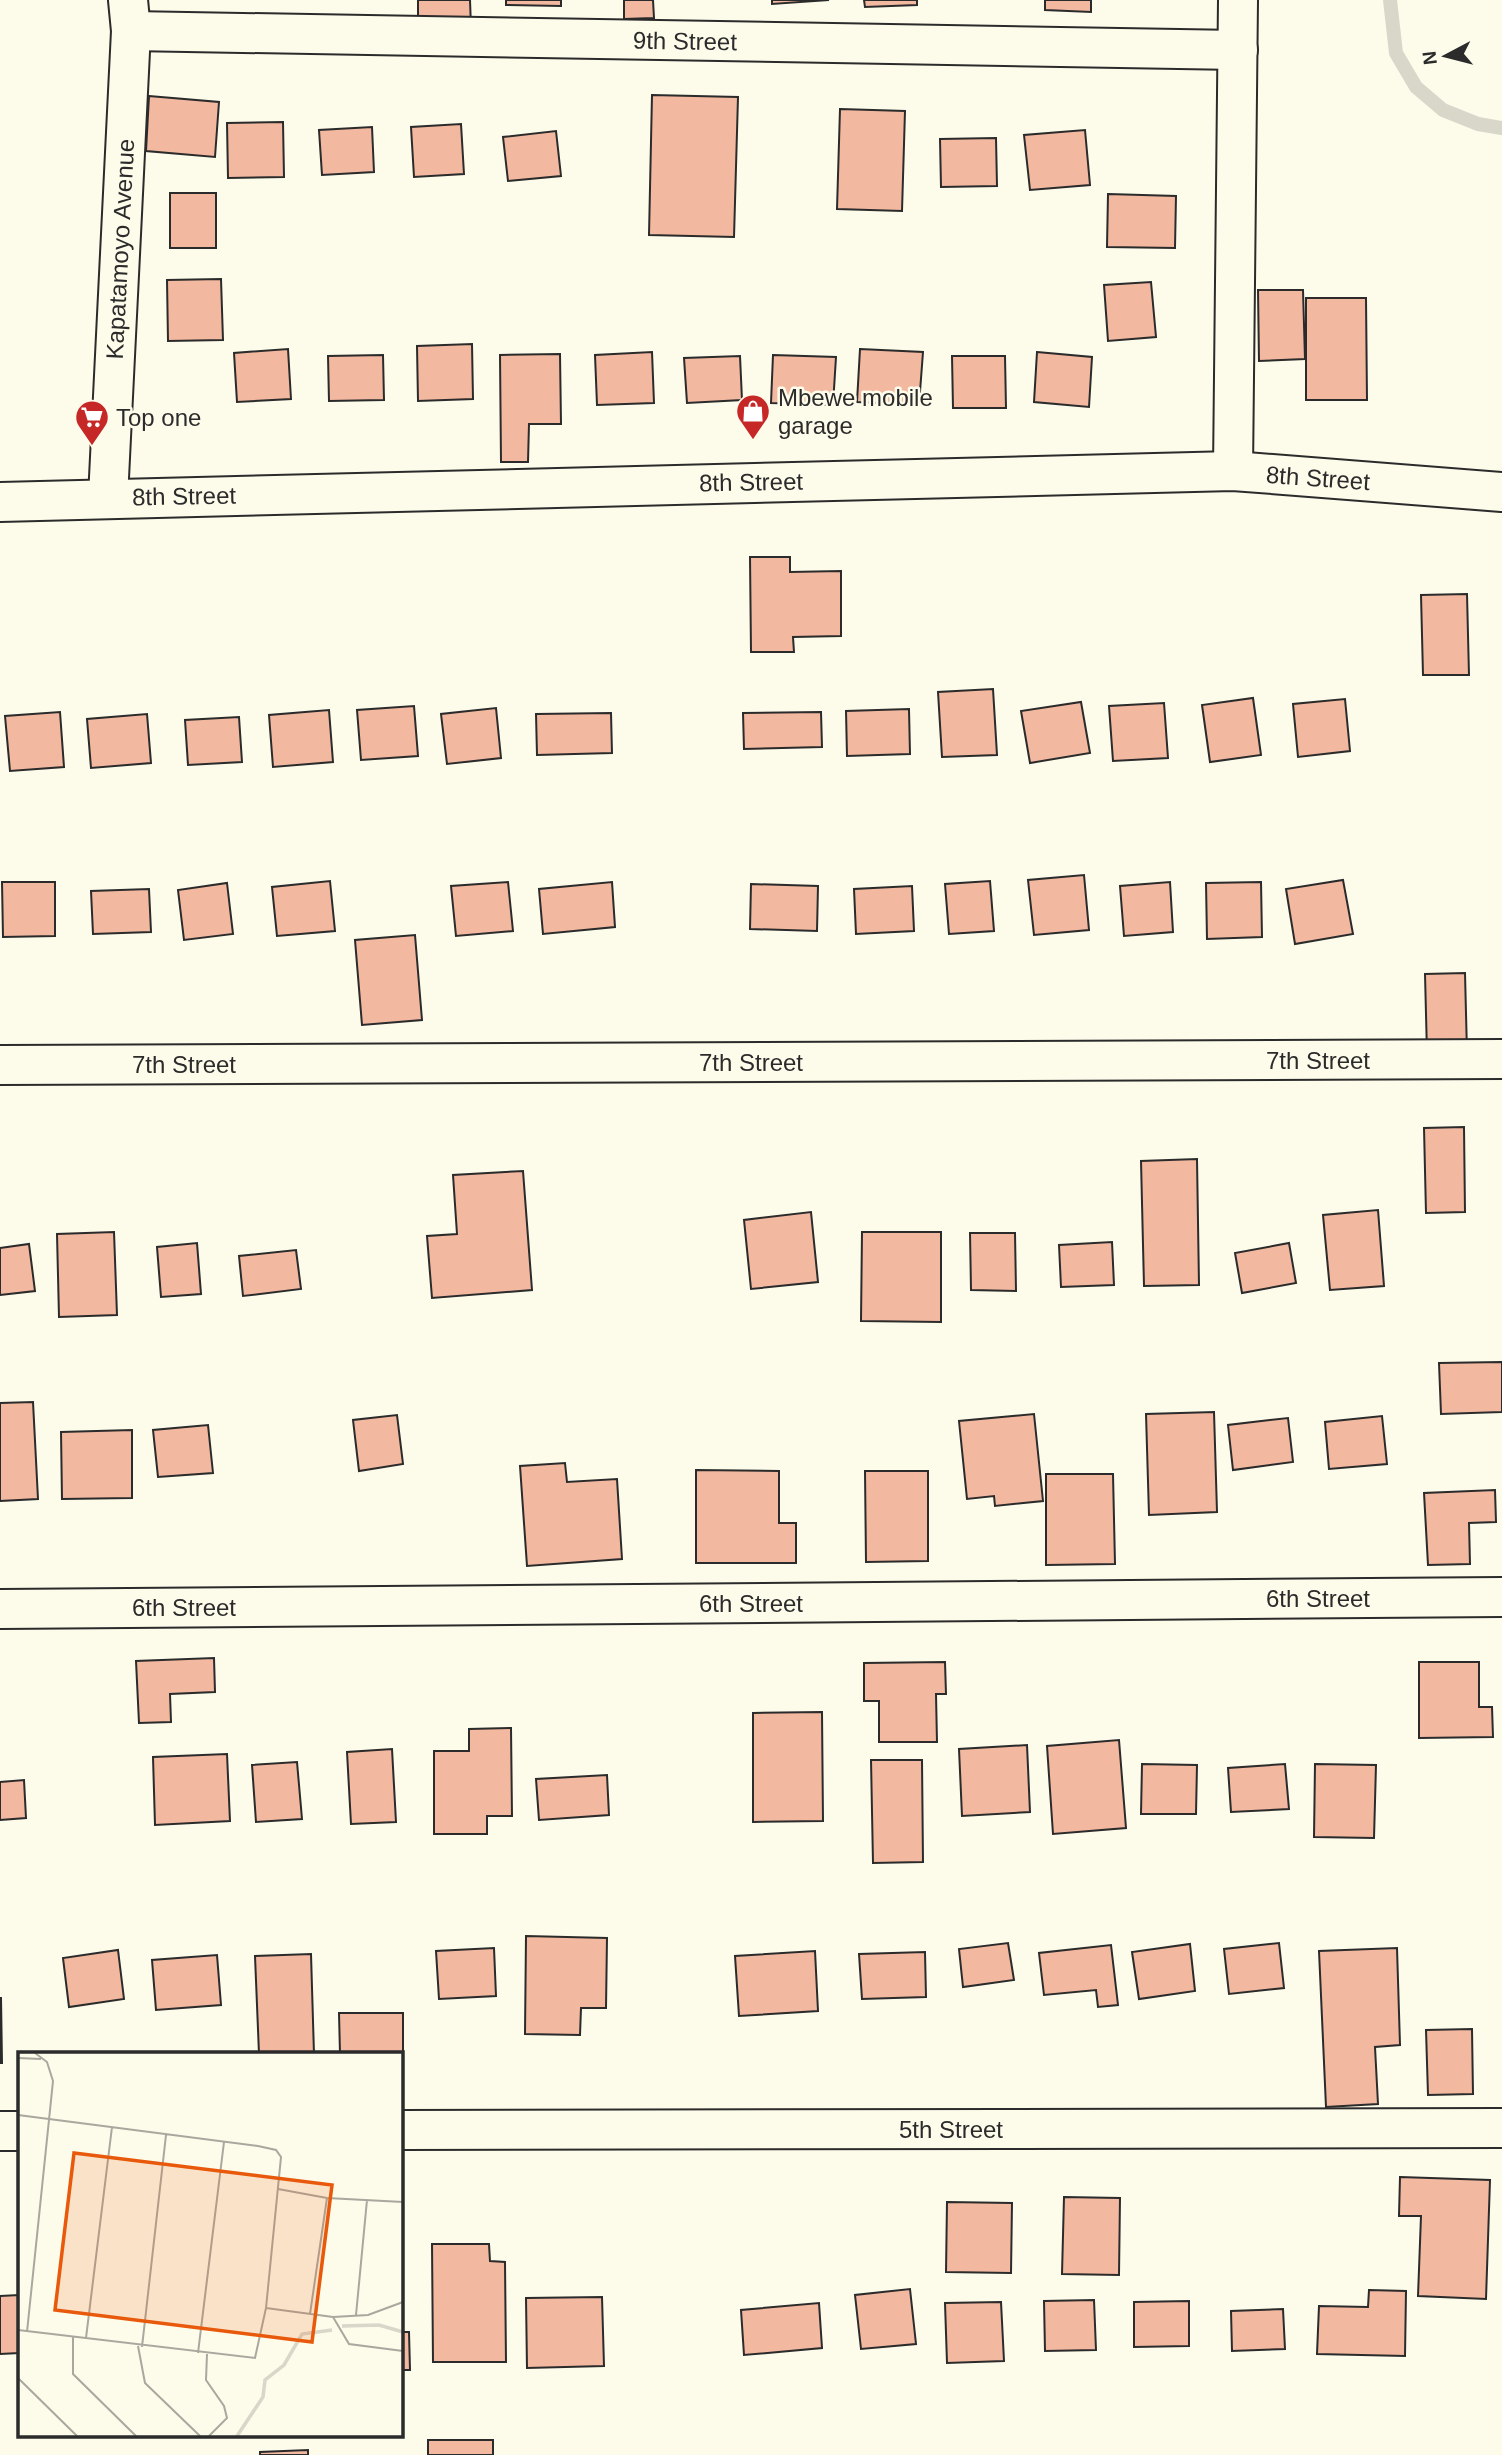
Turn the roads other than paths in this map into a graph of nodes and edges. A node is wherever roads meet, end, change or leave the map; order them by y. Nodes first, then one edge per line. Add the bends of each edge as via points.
1 (1238, 0) edge
2 (129, 15) edge
3 (1238, 50) junction
4 (1233, 471) junction
5 (1502, 492) edge
6 (108, 498) junction
7 (0, 502) edge
8 (1502, 1059) edge
9 (0, 1065) edge
10 (1502, 1597) edge
11 (0, 1609) edge
12 (1502, 2128) edge
13 (402, 2130) edge
14 (0, 2131) edge
15 (18, 2131) edge

1 - 3 street
2 - 3 street, 9th Street
2 - 6 street, Kapatamoyo Avenue
3 - 4 street
4 - 5 street, 8th Street
4 - 6 street, 8th Street
6 - 7 street, 8th Street
8 - 9 street, 7th Street
10 - 11 street, 6th Street
12 - 13 street, 5th Street
14 - 15 street

